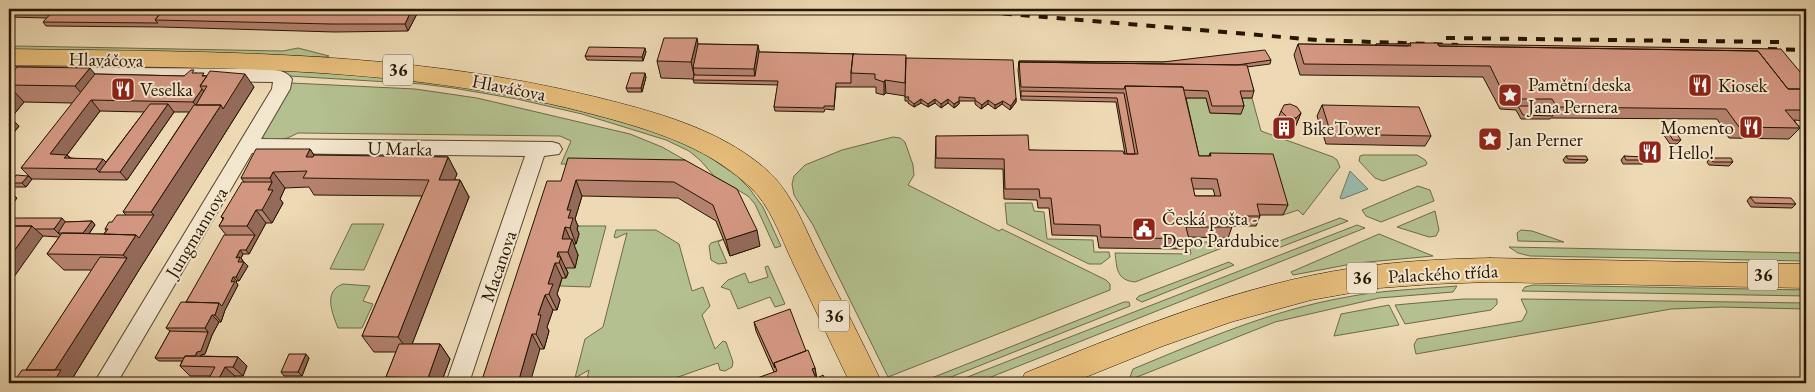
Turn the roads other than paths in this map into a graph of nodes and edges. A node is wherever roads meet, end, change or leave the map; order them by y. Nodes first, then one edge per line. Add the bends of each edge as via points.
1 (9, 57) edge
2 (9, 73) edge
3 (283, 79) joint
4 (248, 146) junction
5 (545, 149) joint
6 (1806, 276) edge
7 (105, 383) edge
8 (458, 383) edge
9 (866, 383) edge
10 (1036, 383) edge

1 - 9 main road, Hlaváčova / 36 via 282,62 411,71 550,94 604,107 701,139 753,172 776,196
2 - 3 street, Hlaváčova via 266,75
3 - 4 street, Jungmannova via 281,89
4 - 5 street, U Marka
4 - 7 street, Jungmannova
5 - 8 street, Macanova
6 - 10 main road, Palackého třída / 36 via 1457,270 1352,280 1239,306

